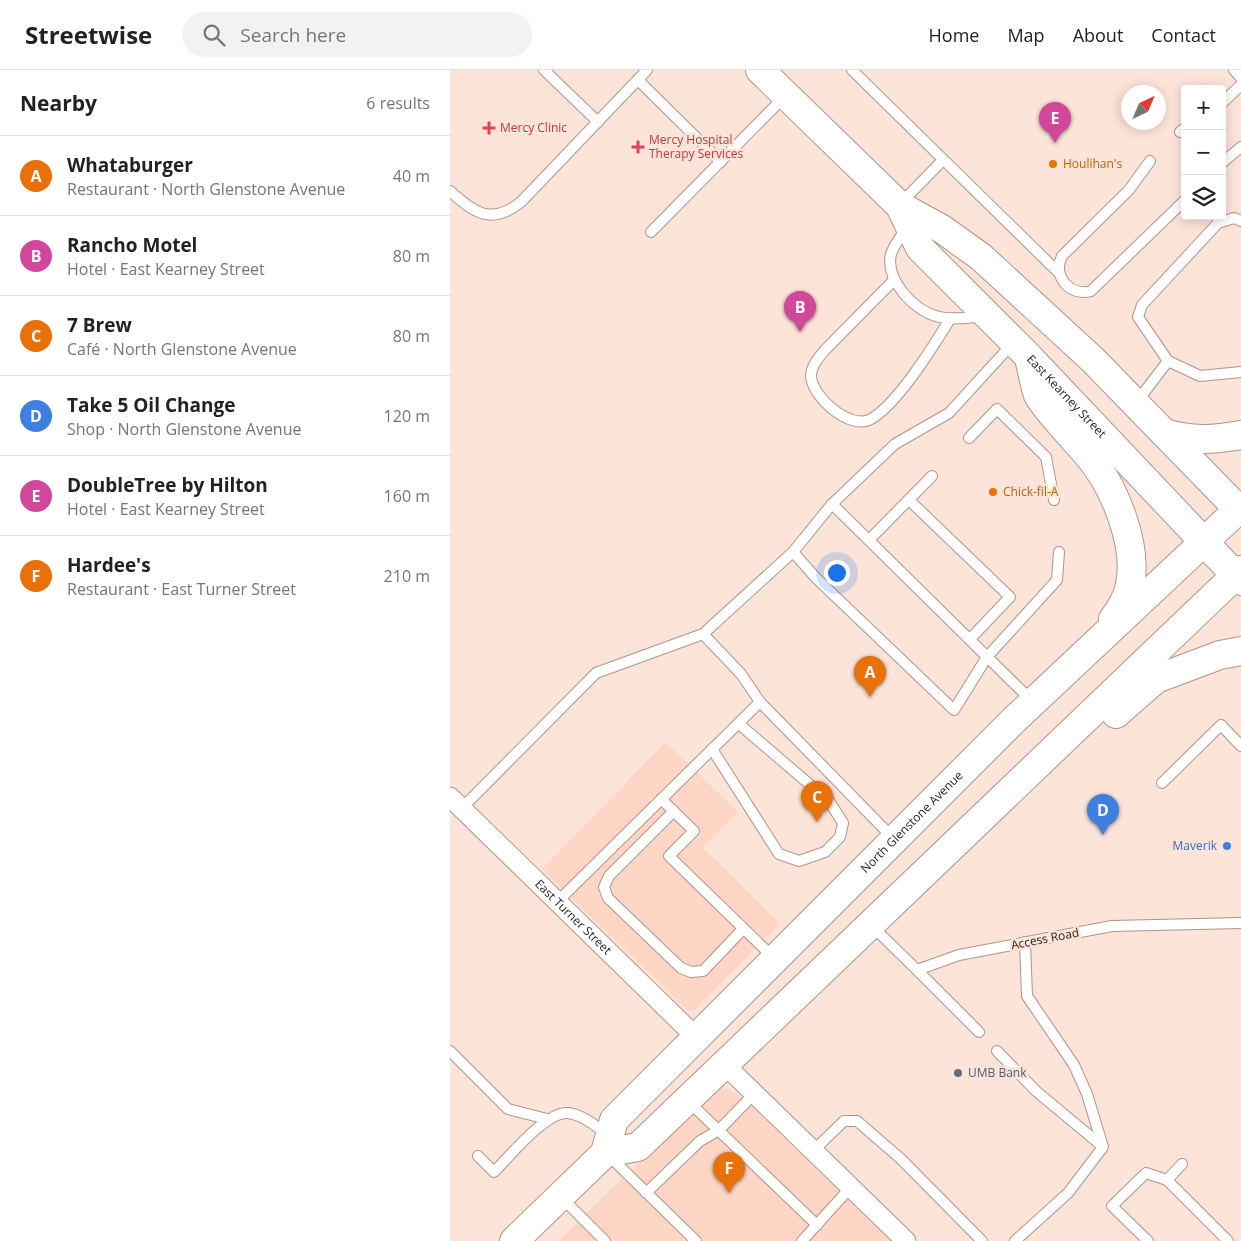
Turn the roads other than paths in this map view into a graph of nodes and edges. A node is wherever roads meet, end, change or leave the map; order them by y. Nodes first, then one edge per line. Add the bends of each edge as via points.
1 (544, 70) edge
2 (647, 70) edge
3 (852, 70) edge
4 (1234, 70) edge
5 (1241, 78) edge
6 (773, 79) edge
7 (638, 80) junction
8 (1241, 85) edge
9 (1226, 99) edge
10 (598, 122) junction
11 (1241, 147) edge
12 (1226, 159) edge
13 (943, 160) junction
14 (1150, 161) dead end
15 (721, 162) junction
16 (450, 191) edge
17 (1181, 204) edge
18 (902, 212) junction
19 (1241, 221) edge
20 (651, 232) dead end
21 (1059, 273) junction
22 (894, 280) junction
23 (988, 316) junction
24 (950, 319) junction
25 (1021, 349) junction
26 (1168, 361) junction
27 (1241, 372) edge
28 (1135, 403) junction
29 (1164, 433) junction
30 (1241, 435) edge
31 (969, 438) dead end
32 (932, 476) dead end
33 (908, 500) junction
34 (1054, 500) dead end
35 (832, 504) junction
36 (1240, 509) edge
37 (869, 540) junction
38 (1204, 543) junction
39 (793, 552) junction
40 (1059, 552) dead end
41 (1239, 576) edge
42 (703, 634) junction
43 (970, 639) junction
44 (1098, 641) junction
45 (1241, 652) edge
46 (987, 657) junction
47 (760, 702) junction
48 (1033, 702) junction
49 (739, 724) junction
50 (1241, 745) edge
51 (712, 749) junction
52 (1162, 783) dead end
53 (661, 799) junction
54 (456, 803) edge
55 (674, 812) junction
56 (894, 839) junction
57 (902, 894) junction
58 (557, 902) junction
59 (1241, 923) edge
60 (870, 924) junction
61 (809, 926) junction
62 (743, 929) junction
63 (1025, 942) junction
64 (776, 960) junction
65 (918, 970) junction
66 (979, 1032) dead end
67 (698, 1039) junction
68 (450, 1051) edge
69 (998, 1051) dead end
70 (725, 1065) junction
71 (755, 1092) junction
72 (688, 1100) junction
73 (547, 1119) junction
74 (719, 1130) junction
75 (608, 1144) junction
76 (638, 1147) junction
77 (1103, 1147) junction
78 (814, 1150) junction
79 (478, 1156) dead end
80 (1182, 1164) dead end
81 (1167, 1180) junction
82 (851, 1187) junction
83 (646, 1193) junction
84 (560, 1196) junction
85 (818, 1224) junction
86 (598, 1239) edge
87 (514, 1241) edge
88 (696, 1241) edge
89 (802, 1241) edge
90 (906, 1241) edge
91 (982, 1241) edge
92 (1015, 1241) edge
93 (1148, 1241) edge
94 (1228, 1241) edge

1 - 10 lane
2 - 7 lane
3 - 13 lane
4 - 5 lane
6 - 15 lane
6 - 18 main road, East Kearney Street
7 - 10 lane
7 - 15 lane
8 - 9 lane
10 - 16 lane via 507,213 493,215 480,212 464,204
11 - 12 lane
13 - 18 lane
13 - 21 lane
14 - 21 lane via 1129,190 1062,256 1057,265
15 - 20 lane
17 - 21 lane via 1091,291 1074,291
18 - 22 lane via 890,265
18 - 23 main road, East Kearney Street via 920,248
18 - 28 main road, East Kearney Street via 942,229 981,257
19 - 26 lane via 1234,218 1218,223 1142,305 1138,317
22 - 24 lane via 921,308 937,317
22 - 24 lane via 815,362 811,375 814,387 844,418 856,423 868,420 889,404
23 - 24 lane
23 - 25 main road, East Kearney Street
25 - 35 lane via 949,413 895,444
25 - 38 main road, East Kearney Street
25 - 44 main road via 1039,397 1102,474 1117,503 1127,534 1132,563 1129,588 1121,608
26 - 27 lane via 1200,376
26 - 28 lane
28 - 29 main road, East Kearney Street
29 - 30 main road via 1196,440
29 - 36 main road, East Kearney Street
31 - 34 lane via 997,409 1046,457
32 - 33 lane
33 - 37 lane
33 - 43 lane via 1010,597
35 - 37 lane
35 - 39 lane
36 - 38 main road, North Glenstone Avenue
37 - 43 lane
38 - 41 main road, East Kearney Street
38 - 44 main road, North Glenstone Avenue
39 - 42 lane
39 - 46 lane via 954,710
40 - 46 lane via 1057,580
41 - 57 main road
42 - 47 lane via 741,674
42 - 54 lane via 596,673
43 - 46 lane
44 - 48 main road, North Glenstone Avenue
45 - 57 main road via 1220,655 1156,679 979,846
46 - 48 lane
47 - 49 lane
47 - 56 lane
48 - 56 main road, North Glenstone Avenue
49 - 51 lane
49 - 51 lane via 829,801 844,823 840,837 825,852 799,861 779,854
50 - 52 lane via 1221,726
51 - 53 lane
53 - 55 lane
53 - 58 lane
54 - 58 street, East Turner Street
55 - 62 lane via 694,831 669,856
55 - 62 lane via 609,876 604,887 608,898 680,968 691,972 702,971
56 - 61 main road, North Glenstone Avenue
57 - 60 main road
58 - 67 street, East Turner Street
59 - 63 lane, Access Road via 1112,926
60 - 65 lane
60 - 70 main road
61 - 64 main road, North Glenstone Avenue
61 - 70 main road via 810,941 806,955 730,1034 723,1052
62 - 64 lane
63 - 65 lane, Access Road via 959,955
63 - 77 lane via 1027,996 1074,1065 1087,1094
64 - 67 main road, North Glenstone Avenue
65 - 66 lane
67 - 75 main road, North Glenstone Avenue via 614,1120
67 - 76 main road via 696,1060 644,1117 638,1129
68 - 73 lane via 508,1109
69 - 77 lane via 1036,1091
70 - 71 street
70 - 72 main road
71 - 74 lane
71 - 78 street
72 - 74 lane
72 - 76 main road
73 - 75 lane via 566,1113 590,1121
73 - 79 lane via 494,1172
74 - 83 lane via 700,1141
74 - 85 lane
75 - 76 main road
75 - 83 lane
75 - 84 main road, North Glenstone Avenue
77 - 92 lane via 1068,1193
78 - 82 street
78 - 91 lane via 844,1121 858,1121 901,1159
80 - 81 lane
81 - 93 lane via 1146,1173 1112,1206
81 - 94 lane
82 - 85 lane
82 - 90 street
83 - 88 lane
84 - 86 lane
84 - 87 main road, North Glenstone Avenue
85 - 89 lane

